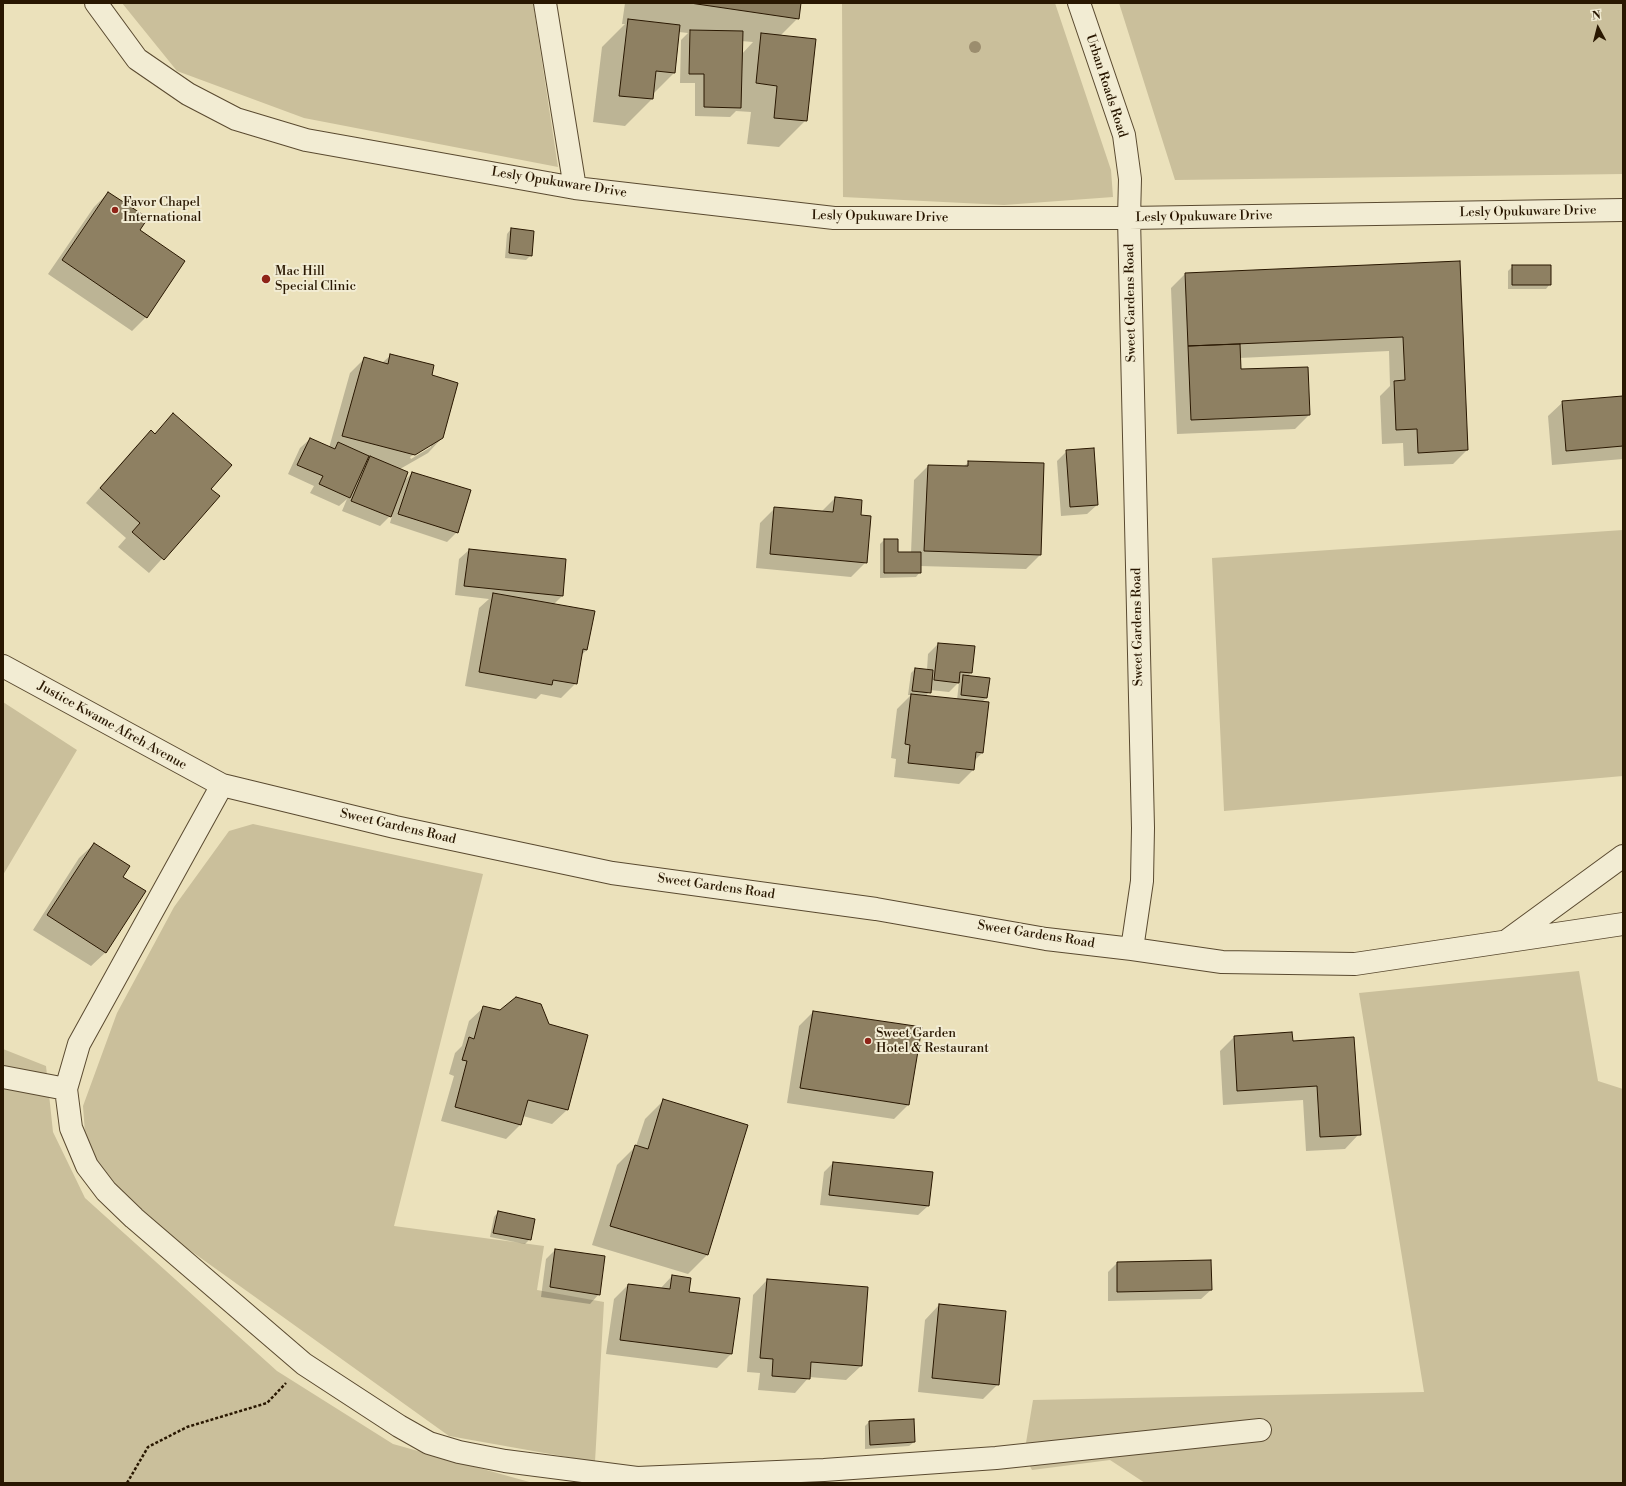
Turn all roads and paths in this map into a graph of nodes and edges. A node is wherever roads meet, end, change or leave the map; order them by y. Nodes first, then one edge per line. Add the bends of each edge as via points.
1 (96, 3) edge
2 (545, 3) edge
3 (1079, 3) edge
4 (575, 188) junction
5 (1623, 210) edge
6 (1129, 218) junction
7 (3, 666) edge
8 (222, 785) junction
9 (1623, 856) edge
10 (1623, 924) edge
11 (1505, 942) junction
12 (1132, 949) junction
13 (3, 1077) edge
14 (66, 1089) junction
15 (304, 1364) junction
16 (1260, 1430) dead end
17 (636, 1481) edge
18 (127, 1483) edge

1 - 4 street, Lesly Opukuware Drive via 137,59 188,94 236,119 306,140
2 - 4 street
3 - 6 street, Urban Roads Road via 1124,135 1130,179
4 - 6 street, Lesly Opukuware Drive via 834,218
5 - 6 street, Lesly Opukuware Drive
6 - 12 street, Sweet Gardens Road via 1143,828 1142,881
7 - 8 street, Justice Kwame Afreh Avenue
8 - 12 street, Sweet Gardens Road via 395,827 612,872 876,909 1046,938
8 - 14 street via 79,1044
9 - 11 street
10 - 11 street
11 - 12 street via 1355,964 1222,962
13 - 14 street
14 - 15 street via 71,1128 87,1166 106,1191
15 - 17 street via 429,1443 506,1461
15 - 18 path via 267,1403 187,1427 148,1447
16 - 17 street via 996,1458

